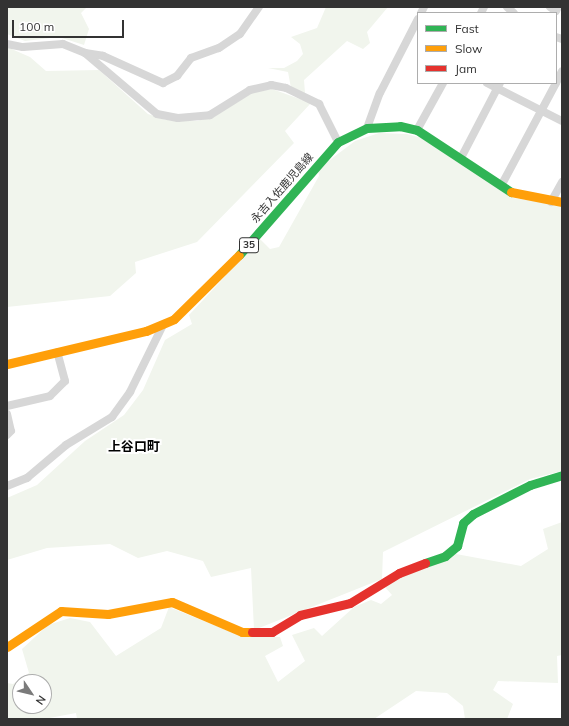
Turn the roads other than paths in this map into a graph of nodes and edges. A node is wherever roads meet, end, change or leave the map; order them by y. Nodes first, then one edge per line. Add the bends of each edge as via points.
1 (259, 7) edge
2 (550, 7) edge
3 (558, 7) edge
4 (417, 21) edge
5 (7, 44) edge
6 (85, 53) junction
7 (562, 71) edge
8 (557, 81) edge
9 (442, 84) edge
10 (555, 84) edge
11 (499, 86) edge
12 (541, 111) junction
13 (562, 121) edge
14 (367, 128) junction
15 (417, 130) junction
16 (338, 142) junction
17 (462, 156) junction
18 (562, 182) edge
19 (501, 186) junction
20 (551, 202) junction
21 (562, 202) edge
22 (163, 325) junction
23 (58, 352) junction
24 (7, 364) edge
25 (7, 406) edge
26 (7, 414) edge
27 (7, 435) edge
28 (562, 476) edge
29 (7, 486) edge
30 (7, 647) edge

1 - 6 street via 240,34 220,48 191,58 177,76 163,83 103,56
2 - 3 street via 556,11
4 - 14 street via 380,93
5 - 6 street via 23,47 63,44
6 - 16 street via 157,114 178,118 210,115 250,90 271,85 319,104
7 - 8 street
9 - 15 street
10 - 12 street
11 - 12 street
11 - 17 street
12 - 13 street
12 - 19 street
14 - 15 main road, 永吉入佐鹿児島線 / 35 via 383,126
14 - 16 main road, 永吉入佐鹿児島線 / 35
15 - 17 main road, 永吉入佐鹿児島線 / 35
16 - 22 main road, 永吉入佐鹿児島線 / 35 via 198,300
17 - 19 main road, 永吉入佐鹿児島線 / 35
18 - 20 street
19 - 20 main road, 永吉入佐鹿児島線 / 35 via 516,195
20 - 21 main road, 永吉入佐鹿児島線 / 35
22 - 23 main road, 永吉入佐鹿児島線 / 35
22 - 29 street via 130,392 112,417 66,445 27,478
23 - 24 main road, 永吉入佐鹿児島線 / 35
23 - 25 street via 65,381 50,396
26 - 27 street via 11,431
28 - 30 main road via 530,486 473,514 463,523 457,546 445,556 399,573 350,603 300,615 272,632 242,632 172,602 108,614 61,611

